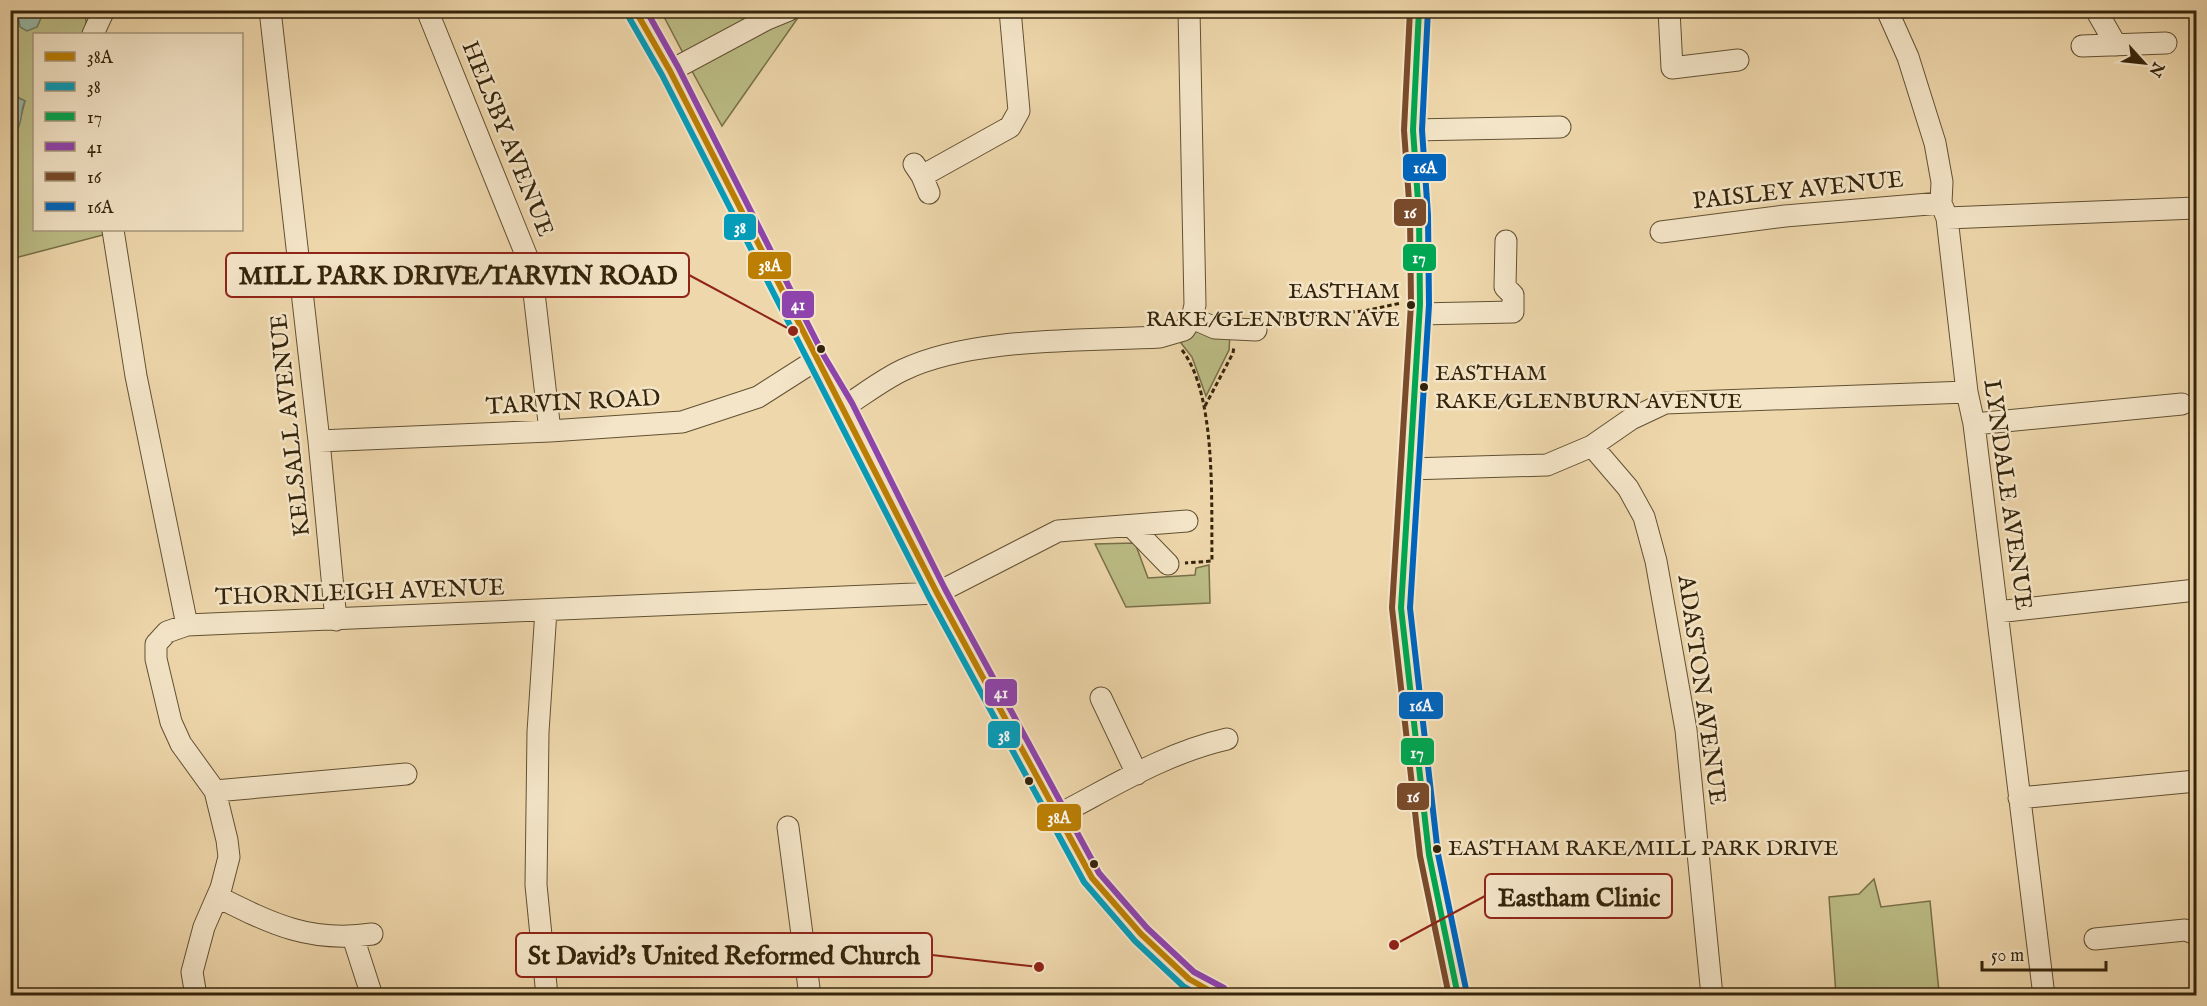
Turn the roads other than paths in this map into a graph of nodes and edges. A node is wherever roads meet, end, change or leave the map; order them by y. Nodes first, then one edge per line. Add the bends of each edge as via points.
1 (104, 10) edge
2 (270, 10) edge
3 (427, 10) edge
4 (635, 10) edge
5 (789, 10) edge
6 (1010, 10) edge
7 (1189, 10) edge
8 (1419, 10) edge
9 (1669, 10) edge
10 (1887, 10) edge
11 (2096, 10) edge
12 (93, 33) edge
13 (2166, 43) dead end
14 (2116, 45) junction
15 (2082, 46) dead end
16 (1738, 60) dead end
17 (670, 71) junction
18 (1560, 127) dead end
19 (1413, 130) junction
20 (922, 178) dead end
21 (2196, 208) edge
22 (1944, 210) junction
23 (113, 231) edge
24 (1661, 232) dead end
25 (1506, 241) dead end
26 (1419, 309) junction
27 (1192, 318) junction
28 (1256, 325) road end
29 (816, 360) junction
30 (1967, 392) junction
31 (2182, 404) dead end
32 (844, 406) junction
33 (1974, 424) junction
34 (550, 431) junction
35 (319, 441) junction
36 (1592, 446) junction
37 (1409, 469) junction
38 (1187, 521) dead end
39 (1131, 525) junction
40 (1168, 564) road end
41 (2196, 590) edge
42 (938, 593) junction
43 (546, 610) junction
44 (1997, 612) junction
45 (336, 620) junction
46 (187, 625) junction
47 (1101, 698) dead end
48 (1227, 740) dead end
49 (406, 774) dead end
50 (1137, 774) junction
51 (2196, 781) edge
52 (215, 791) junction
53 (2019, 798) junction
54 (1056, 816) junction
55 (788, 827) dead end
56 (218, 897) junction
57 (2196, 934) edge
58 (2095, 939) dead end
59 (1187, 987) edge
60 (196, 996) edge
61 (372, 996) edge
62 (547, 996) edge
63 (810, 996) edge
64 (1220, 996) edge
65 (1458, 996) edge
66 (1712, 996) edge
67 (2044, 996) edge

1 - 12 street
2 - 35 street, KELSALL AVENUE
3 - 34 street, HELSBY AVENUE via 527,256
4 - 17 street
5 - 17 street
6 - 20 street via 1019,111 1010,127
7 - 27 street via 1195,305
8 - 19 street
9 - 16 street via 1672,68
10 - 22 street, LYNDALE AVENUE via 1908,57 1935,143
11 - 14 street
13 - 14 street
14 - 15 street
17 - 29 street
18 - 19 street
19 - 26 street via 1419,215
21 - 22 street, PAISLEY AVENUE
22 - 24 street, PAISLEY AVENUE via 1785,216
22 - 30 street, LYNDALE AVENUE
23 - 46 street, THORNLEIGH AVENUE via 136,376
25 - 26 street via 1505,287 1513,295 1513,312
26 - 37 street
27 - 28 street via 1215,328
27 - 32 street via 1184,330 1170,335 983,347 953,354 903,370
29 - 32 street
29 - 34 street, TARVIN ROAD via 758,397 682,422
30 - 33 street, LYNDALE AVENUE
30 - 36 street via 1665,404 1631,419
31 - 33 street
32 - 42 street
33 - 44 street, LYNDALE AVENUE
34 - 35 street, TARVIN ROAD
35 - 45 street, KELSALL AVENUE
36 - 37 street via 1547,465
36 - 66 street, ADASTON AVENUE via 1628,488 1644,517 1656,561 1686,730
37 - 65 street via 1401,608 1429,855
38 - 39 street
39 - 40 street
39 - 42 street via 1058,531
41 - 44 street
42 - 43 street, THORNLEIGH AVENUE
42 - 54 street
43 - 45 street, THORNLEIGH AVENUE
43 - 62 street via 538,732 536,885
44 - 53 street, LYNDALE AVENUE
45 - 46 street, THORNLEIGH AVENUE
46 - 52 street via 167,632 156,644 156,659 171,722 181,744
47 - 50 street
48 - 50 street via 1197,746
49 - 52 street
50 - 54 street
51 - 53 street
52 - 56 street via 229,857
53 - 67 street, LYNDALE AVENUE
54 - 59 street via 1092,878
55 - 63 street
56 - 60 street via 204,927 192,972
56 - 61 street via 263,920 303,934 362,936
57 - 58 street via 2185,930
59 - 64 street

